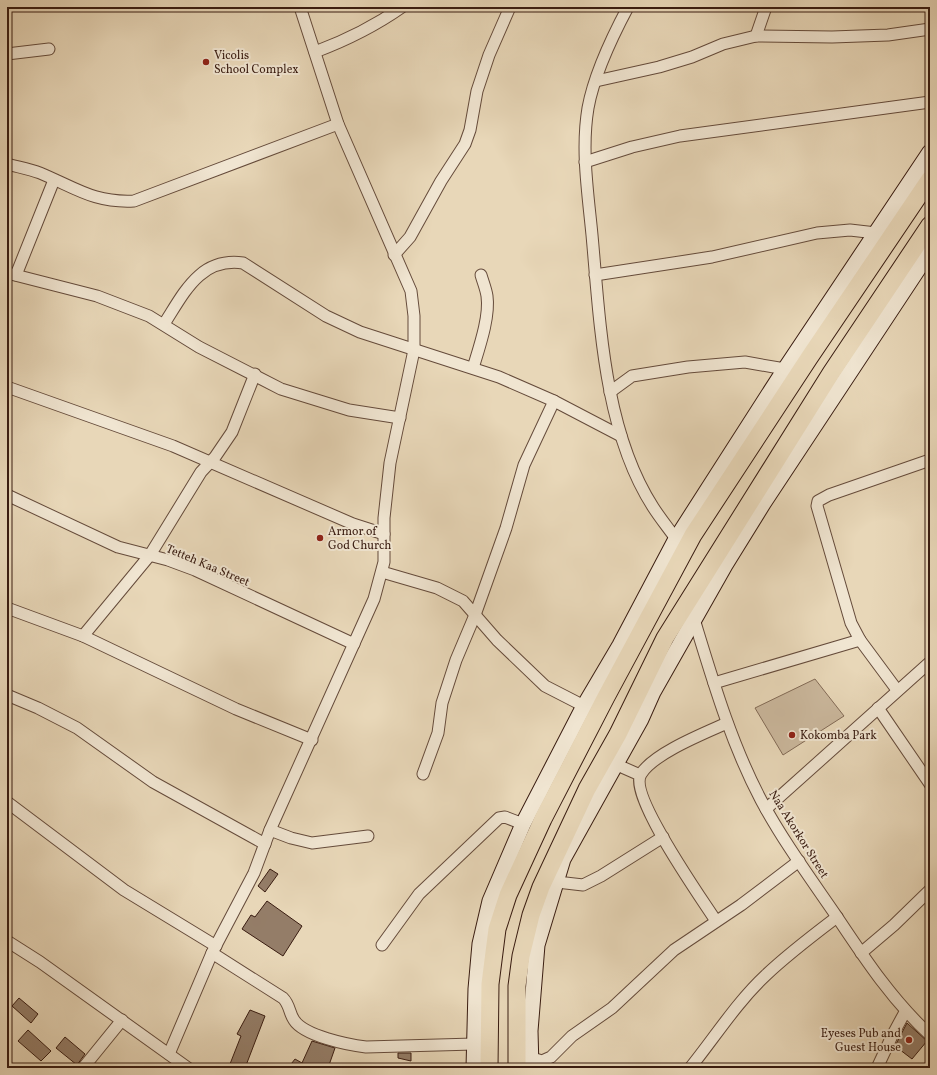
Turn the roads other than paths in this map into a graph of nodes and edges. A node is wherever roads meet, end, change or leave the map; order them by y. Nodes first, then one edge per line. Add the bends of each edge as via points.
1 (300, 7) edge
2 (402, 7) edge
3 (510, 7) edge
4 (628, 7) edge
5 (766, 7) edge
6 (930, 30) edge
7 (756, 36) junction
8 (49, 49) dead end
9 (315, 52) junction
10 (7, 54) edge
11 (596, 80) junction
12 (930, 102) edge
13 (338, 124) junction
14 (930, 152) edge
15 (585, 162) junction
16 (7, 164) edge
17 (930, 179) edge
18 (54, 180) junction
19 (930, 225) edge
20 (876, 233) junction
21 (930, 251) edge
22 (394, 255) junction
23 (11, 274) edge
24 (481, 275) dead end
25 (595, 275) junction
26 (164, 324) junction
27 (414, 350) junction
28 (809, 358) junction
29 (473, 368) junction
30 (785, 370) junction
31 (831, 372) junction
32 (255, 374) junction
33 (7, 387) edge
34 (610, 392) junction
35 (554, 400) junction
36 (400, 418) junction
37 (757, 426) junction
38 (621, 436) junction
39 (930, 460) edge
40 (210, 463) junction
41 (7, 495) edge
42 (746, 509) junction
43 (384, 534) junction
44 (743, 537) junction
45 (676, 539) junction
46 (150, 555) junction
47 (382, 572) junction
48 (7, 608) edge
49 (475, 615) junction
50 (694, 619) junction
51 (83, 636) junction
52 (860, 640) junction
53 (354, 644) junction
54 (930, 662) edge
55 (714, 683) junction
56 (897, 690) junction
57 (7, 695) edge
58 (584, 706) junction
59 (878, 708) junction
60 (640, 719) junction
61 (727, 723) junction
62 (618, 734) junction
63 (312, 740) junction
64 (615, 764) junction
65 (422, 774) dead end
66 (640, 775) junction
67 (930, 784) edge
68 (7, 802) edge
69 (766, 809) junction
70 (543, 819) junction
71 (522, 824) junction
72 (270, 830) junction
73 (566, 833) junction
74 (368, 836) dead end
75 (663, 837) junction
76 (265, 844) junction
77 (799, 861) junction
78 (557, 882) junction
79 (930, 890) edge
80 (837, 917) junction
81 (716, 921) junction
82 (7, 941) edge
83 (382, 945) dead end
84 (214, 949) junction
85 (861, 954) junction
86 (905, 1012) junction
87 (122, 1020) junction
88 (930, 1035) edge
89 (474, 1044) junction
90 (169, 1054) junction
91 (532, 1063) edge
92 (83, 1068) edge
93 (188, 1068) edge
94 (474, 1068) edge
95 (489, 1068) edge
96 (517, 1068) edge
97 (690, 1068) edge
98 (877, 1068) edge

1 - 9 street
2 - 9 street via 346,41
3 - 22 street via 477,91 465,144 410,237
4 - 11 street via 615,31
5 - 7 street
6 - 7 street via 880,36
7 - 11 street via 724,44 659,67
8 - 10 street
9 - 13 street
11 - 15 street via 588,108
12 - 15 street via 680,136 632,147
13 - 18 street via 134,201 114,202 94,198
13 - 22 street
14 - 20 street
15 - 25 street
16 - 18 street
17 - 28 main road
18 - 23 street
19 - 31 main road
20 - 25 street via 850,230 817,233 712,257
20 - 30 street
21 - 44 street
22 - 27 street via 411,291
23 - 26 street via 97,296
24 - 29 street via 487,297 486,309
25 - 34 street
26 - 27 street via 189,284 202,272 231,261 243,262 326,316 360,332
26 - 32 street via 199,347
27 - 29 street
27 - 36 street
28 - 31 main road via 821,362
28 - 37 main road
29 - 35 street
30 - 34 street via 745,362 688,367 632,376
30 - 37 street
31 - 42 main road
32 - 36 street via 281,389 318,401 349,410
32 - 40 street via 232,432
33 - 40 street via 131,430
34 - 38 street
35 - 38 street
35 - 49 street via 524,465 506,528
36 - 43 street via 390,463
37 - 45 street
37 - 70 main road via 682,554
38 - 45 street via 652,504
39 - 52 street via 836,492 818,501 817,511 851,624
40 - 43 street via 352,524
40 - 46 street
41 - 46 street, Tetteh Kaa Street via 118,547
42 - 44 main road
42 - 62 main road via 665,638
43 - 47 street
44 - 50 street
45 - 58 street via 620,646
46 - 51 street
46 - 53 street, Tetteh Kaa Street via 195,570
47 - 49 street via 437,588 463,601
47 - 53 street via 374,599
48 - 51 street
49 - 58 street via 545,686
49 - 65 street via 446,690 438,733
50 - 55 street, Naa Akorkor Street
50 - 60 street
51 - 63 street via 236,709
52 - 55 street
52 - 56 street
53 - 63 street
54 - 56 street
55 - 61 street, Naa Akorkor Street
56 - 59 street
57 - 76 street via 77,728 152,782
58 - 71 street
59 - 67 street
59 - 69 street
60 - 62 main road
60 - 64 street
61 - 66 street via 676,747 649,765
61 - 69 street, Naa Akorkor Street
62 - 73 main road
63 - 72 street
64 - 66 street
64 - 78 street via 563,860
66 - 75 street via 640,788 646,805
68 - 84 street via 124,890
69 - 77 street, Naa Akorkor Street
70 - 73 main road via 551,828
70 - 95 main road via 508,895 497,929 490,984
71 - 83 street via 505,817 499,818 420,894
71 - 89 street via 490,901 480,944
72 - 74 street via 312,842
72 - 76 street
73 - 96 main road via 541,887 521,956 517,986
75 - 78 street via 602,876 583,885
75 - 81 street
76 - 84 street via 254,873
77 - 80 street, Naa Akorkor Street
77 - 81 street
78 - 91 street via 537,945 530,1031
79 - 85 street
80 - 85 street, Naa Akorkor Street
80 - 97 street via 797,947 765,976 745,997
81 - 91 street via 674,950 612,1008 572,1036 551,1057
82 - 87 street
84 - 89 street via 283,998 297,1023 335,1042 350,1046
84 - 90 street
85 - 86 street, Naa Akorkor Street
86 - 88 street, Naa Akorkor Street
86 - 98 street
87 - 90 street
87 - 92 street
89 - 94 street
90 - 93 street

